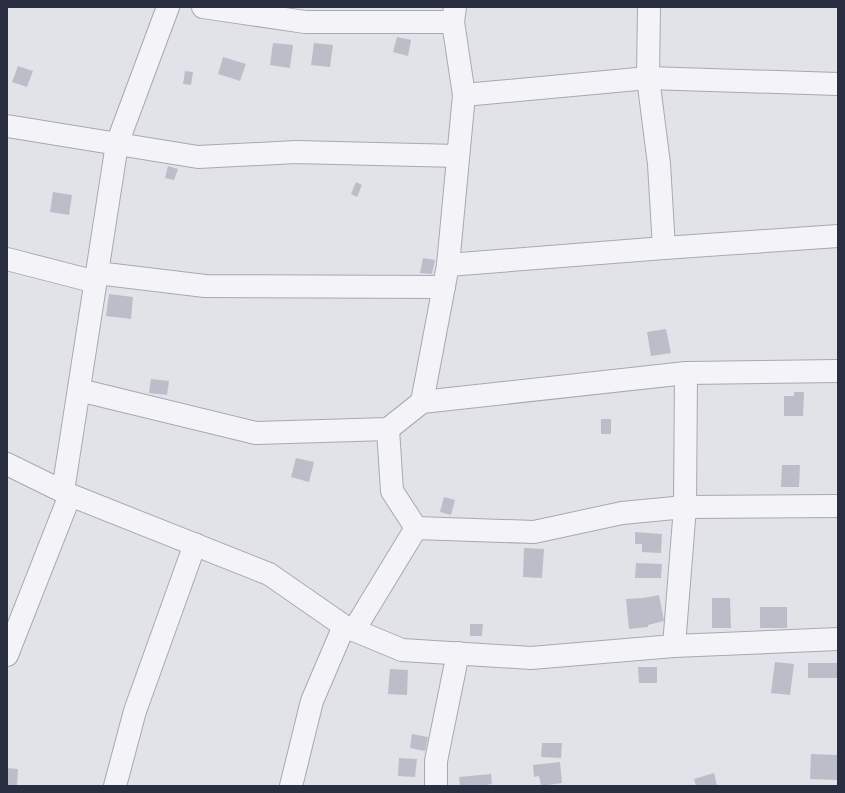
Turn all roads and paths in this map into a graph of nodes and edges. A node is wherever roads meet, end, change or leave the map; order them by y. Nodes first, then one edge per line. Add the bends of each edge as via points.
1 (168, 7) edge
2 (203, 7) edge
3 (649, 7) edge
4 (454, 15) edge
5 (648, 78) junction
6 (838, 84) edge
7 (464, 95) junction
8 (7, 126) edge
9 (116, 144) junction
10 (458, 156) junction
11 (838, 236) edge
12 (664, 248) junction
13 (7, 259) edge
14 (448, 265) junction
15 (96, 277) junction
16 (444, 287) junction
17 (838, 371) edge
18 (686, 373) junction
19 (79, 390) junction
20 (422, 402) junction
21 (388, 429) junction
22 (7, 464) edge
23 (67, 493) junction
24 (838, 506) edge
25 (685, 507) junction
26 (416, 528) junction
27 (195, 544) junction
28 (349, 628) junction
29 (838, 639) edge
30 (674, 646) junction
31 (458, 653) junction
32 (7, 655) edge
33 (116, 786) edge
34 (291, 786) edge
35 (436, 786) edge

1 - 9 street
2 - 4 street via 305,22
3 - 5 street
4 - 7 street
5 - 6 street
5 - 7 street
5 - 12 street via 660,164
7 - 10 street
8 - 9 street
9 - 10 street via 198,157 296,152
9 - 15 street
10 - 14 street
11 - 12 street
12 - 14 street
13 - 15 street
14 - 16 street
15 - 16 street via 205,286
15 - 19 street
16 - 20 street
17 - 18 street
18 - 20 street
18 - 25 street
19 - 21 street via 256,433
19 - 23 street
20 - 21 street
21 - 26 street via 392,491
22 - 23 street
23 - 27 street
23 - 32 street
24 - 25 street
25 - 26 street via 622,513 534,532
25 - 30 street
26 - 28 street
27 - 28 street via 269,574
27 - 33 street via 135,711
28 - 31 street via 402,650
28 - 34 street via 312,701
29 - 30 street
30 - 31 street via 531,658
31 - 35 street via 436,761

